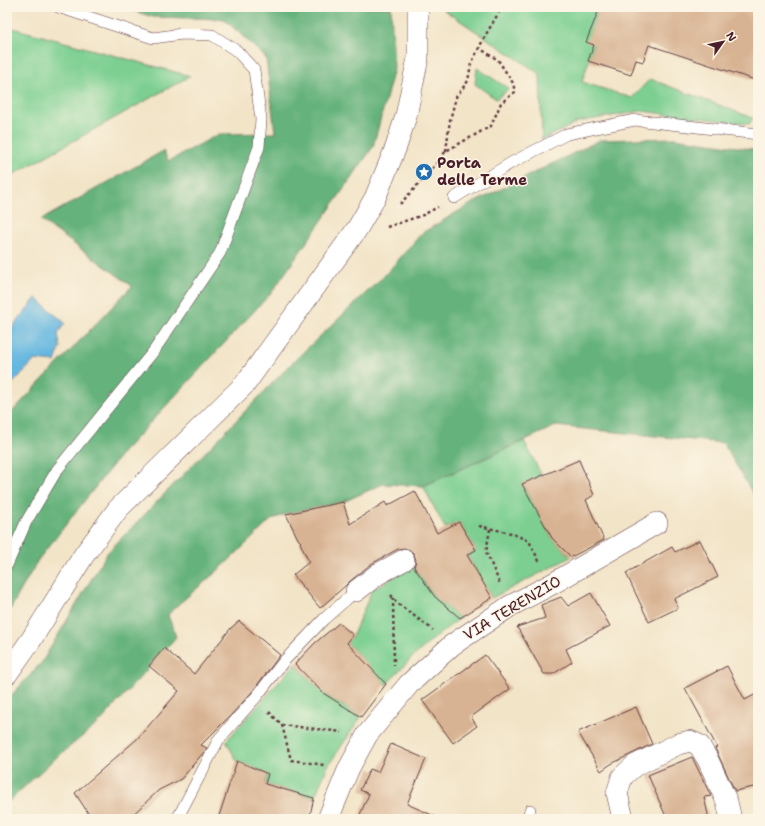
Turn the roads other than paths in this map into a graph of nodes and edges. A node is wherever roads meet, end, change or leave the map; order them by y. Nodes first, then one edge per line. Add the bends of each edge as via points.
1 (58, 7) edge
2 (418, 7) edge
3 (758, 134) edge
4 (454, 198) road end
5 (657, 523) dead end
6 (404, 560) dead end
7 (7, 565) edge
8 (356, 591) joint
9 (7, 674) edge
10 (177, 819) edge
11 (328, 819) edge
12 (623, 819) edge
13 (730, 819) edge

1 - 7 lane via 153,38 182,34 212,35 237,51 254,70 261,119 259,147 220,253 153,352 57,470 26,522
2 - 9 street via 418,58 406,116 375,198 357,229 245,384 118,509 84,555
3 - 4 lane via 635,120 567,134 511,163
5 - 11 street, VIA TERENZIO via 510,606 452,645 410,684 367,735 349,768
6 - 8 street via 378,574
8 - 10 lane via 324,619 284,661 219,739
12 - 13 street via 617,793 622,777 634,766 678,744 690,741 699,745 708,760 727,802

